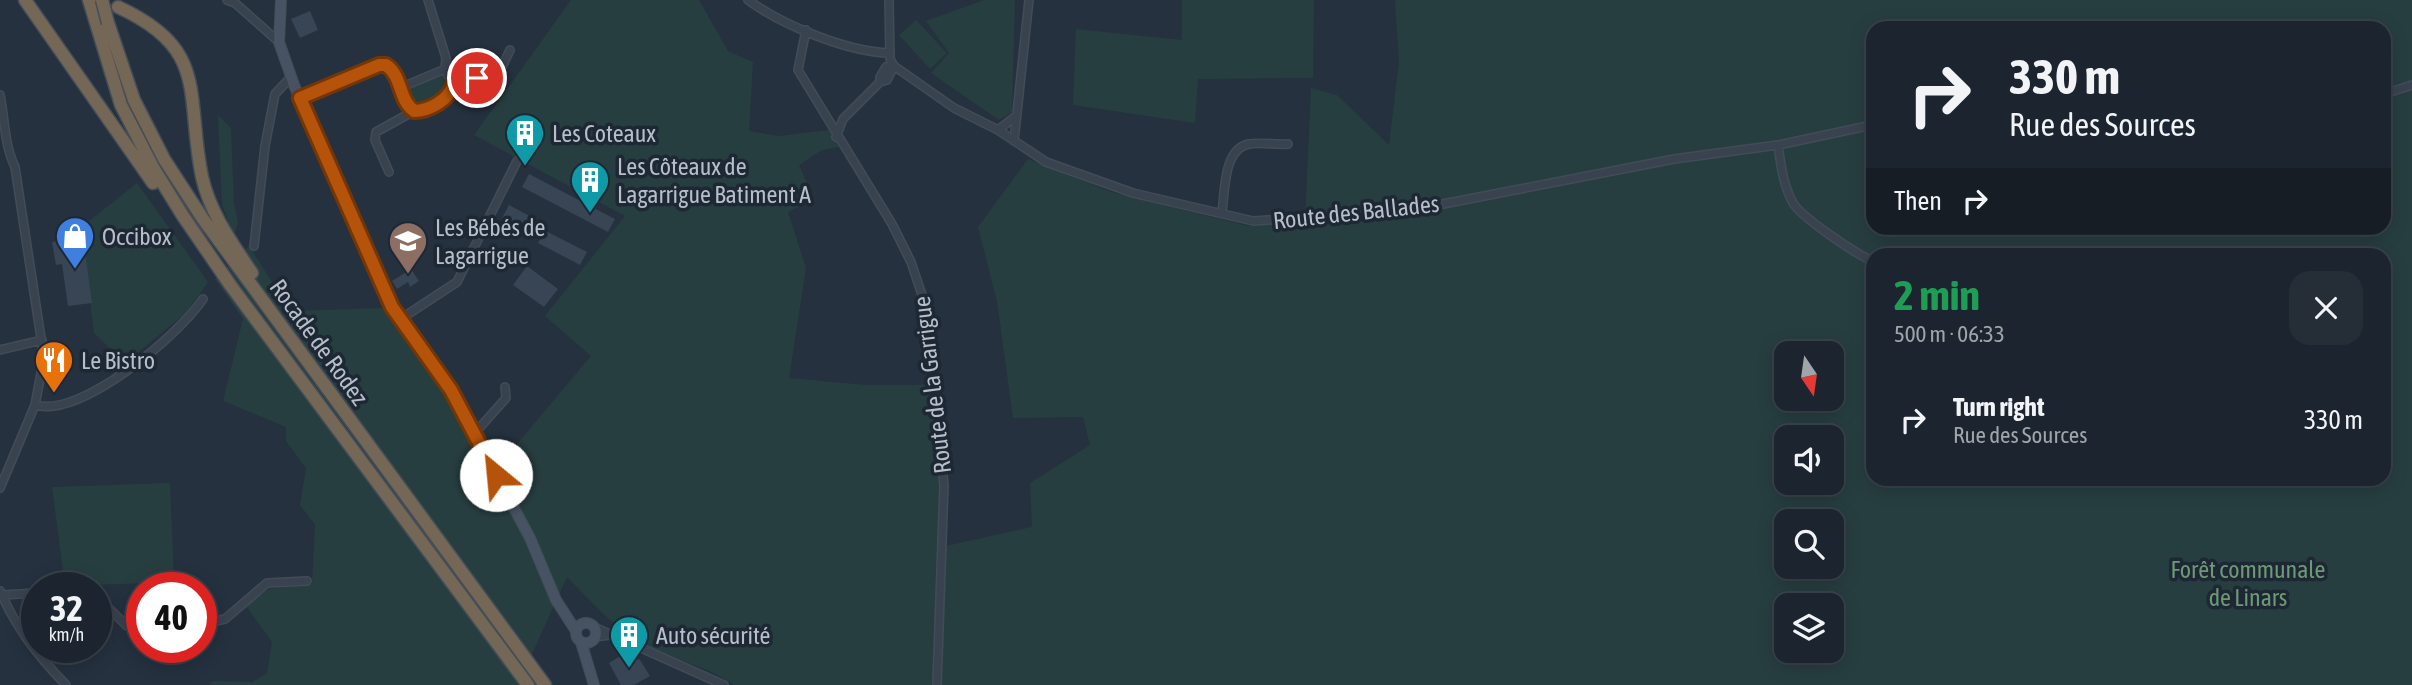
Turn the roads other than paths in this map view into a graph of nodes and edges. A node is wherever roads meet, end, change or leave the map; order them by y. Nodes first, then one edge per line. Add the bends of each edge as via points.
1 (25, 0) edge
2 (89, 0) edge
3 (102, 0) edge
4 (227, 0) edge
5 (281, 0) edge
6 (428, 0) edge
7 (748, 0) edge
8 (888, 0) edge
9 (1029, 0) edge
10 (118, 7) dead end
11 (806, 30) junction
12 (279, 42) junction
13 (510, 50) dead end
14 (890, 53) junction
15 (894, 66) junction
16 (445, 69) junction
17 (291, 77) junction
18 (453, 85) junction
19 (2412, 85) edge
20 (402, 87) junction
21 (2391, 92) edge
22 (0, 95) edge
23 (300, 98) junction
24 (414, 111) junction
25 (1016, 116) junction
26 (1866, 126) edge
27 (998, 130) junction
28 (836, 137) junction
29 (1014, 141) junction
30 (1288, 145) dead end
31 (1778, 145) junction
32 (3, 147) edge
33 (517, 161) dead end
34 (389, 172) dead end
35 (1222, 212) junction
36 (254, 246) dead end
37 (1866, 257) edge
38 (231, 286) junction
39 (203, 299) dead end
40 (399, 320) junction
41 (42, 340) junction
42 (0, 350) edge
43 (300, 350) junction
44 (505, 387) dead end
45 (35, 405) junction
46 (474, 434) junction
47 (0, 488) edge
48 (307, 581) dead end
49 (1, 593) edge
50 (21, 593) edge
51 (463, 598) junction
52 (112, 611) edge
53 (569, 615) junction
54 (217, 621) edge
55 (126, 624) edge
56 (589, 634) junction
57 (66, 685) edge
58 (521, 685) edge
59 (528, 685) edge
60 (545, 685) edge
61 (594, 685) edge
62 (724, 685) edge
63 (937, 685) edge

1 - 38 highway
2 - 38 highway, Rocade de Rodez via 121,105 148,158
3 - 43 highway, Rocade de Rodez, bridge via 134,100 164,159
4 - 12 street
5 - 12 street
6 - 16 street via 446,58
7 - 11 street
8 - 14 street
9 - 25 street
10 - 43 highway via 149,21 168,36 182,57 211,204
11 - 14 street via 843,45
11 - 28 street, Route de la Garrigue via 798,70
12 - 17 street
13 - 18 street via 500,71
14 - 15 street
15 - 27 street, Route des Ballades via 954,108
15 - 28 street via 886,67 880,82 843,119
16 - 18 street
16 - 20 street
17 - 23 street
17 - 36 street via 275,93
18 - 24 street via 446,99
19 - 21 street
20 - 23 street via 392,70 379,65
20 - 24 street via 407,106
22 - 32 street
23 - 40 street
24 - 34 street via 376,132
25 - 27 street
25 - 29 street
26 - 31 street, Route des Ballades
27 - 29 street, Route des Ballades
28 - 63 street, Route de la Garrigue via 892,224 924,302 944,485
29 - 35 street, Route des Ballades via 1045,162 1081,176 1133,193
30 - 35 street via 1247,144 1236,151 1229,163
31 - 35 street, Route des Ballades via 1380,212 1253,221
31 - 37 street via 1784,182 1795,206
32 - 41 street via 15,167
33 - 40 street via 457,282
38 - 51 highway, Rocade de Rodez
39 - 45 street via 169,335 89,396 48,409
40 - 46 street via 451,390
41 - 42 street
41 - 45 street via 44,358
43 - 60 highway, Rocade de Rodez
44 - 46 street via 506,398
45 - 47 street
46 - 53 street via 530,538 556,600
48 - 54 street via 267,583
49 - 50 street
49 - 57 street via 18,628
51 - 58 highway
51 - 59 highway, Rocade de Rodez
52 - 55 street
53 - 56 street
53 - 56 street via 576,631
56 - 61 street via 586,659
56 - 62 street via 609,635

